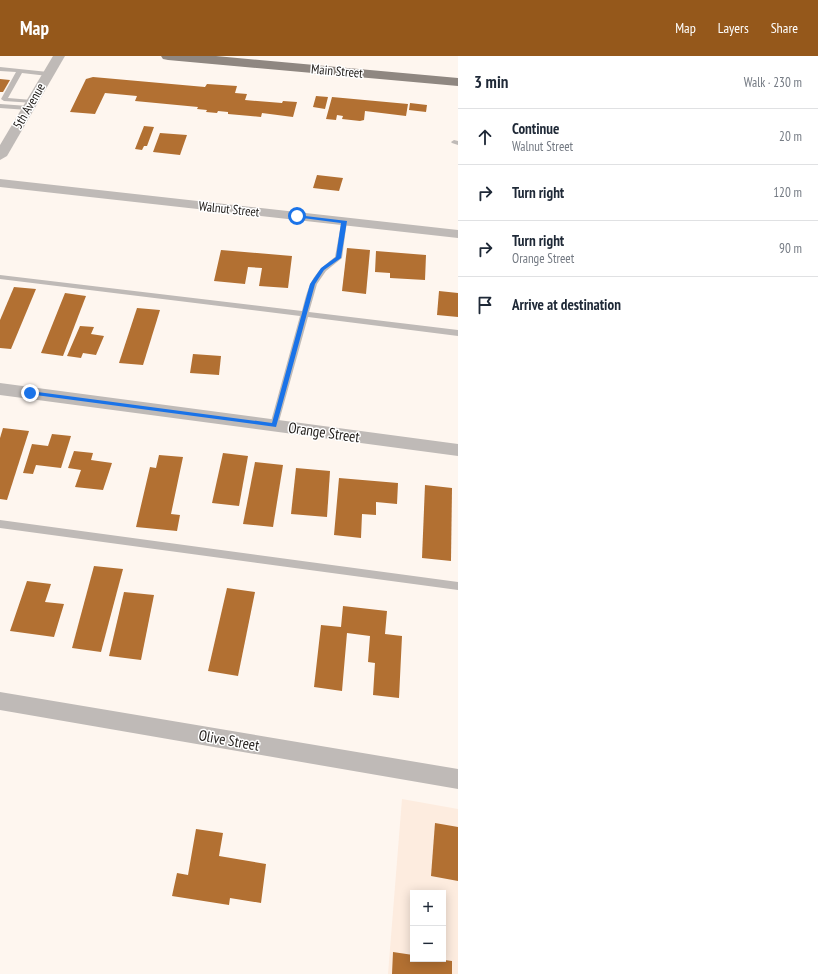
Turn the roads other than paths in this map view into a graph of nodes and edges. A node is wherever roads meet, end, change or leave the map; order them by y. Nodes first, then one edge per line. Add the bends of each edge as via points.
1 (58, 56) edge
2 (168, 56) edge
3 (0, 69) edge
4 (20, 71) junction
5 (48, 74) junction
6 (458, 82) edge
7 (30, 105) junction
8 (0, 106) edge
9 (0, 156) edge
10 (0, 183) edge
11 (344, 221) junction
12 (458, 234) edge
13 (0, 277) edge
14 (304, 314) junction
15 (458, 333) edge
16 (0, 389) edge
17 (274, 425) junction
18 (458, 450) edge
19 (0, 524) edge
20 (458, 586) edge
21 (0, 701) edge
22 (458, 779) edge

1 - 5 street, 5th Avenue
2 - 6 main road, Main Street
3 - 4 lane
4 - 5 lane
4 - 7 lane via 4,99
5 - 7 street, 5th Avenue
7 - 8 lane
7 - 9 street, 5th Avenue
10 - 11 street, Walnut Street
11 - 12 street, Walnut Street
11 - 14 lane via 338,258 323,269 313,284
13 - 14 lane
14 - 15 lane
14 - 17 lane
16 - 17 street, Orange Street
17 - 18 street, Orange Street
19 - 20 lane
21 - 22 street, Olive Street

